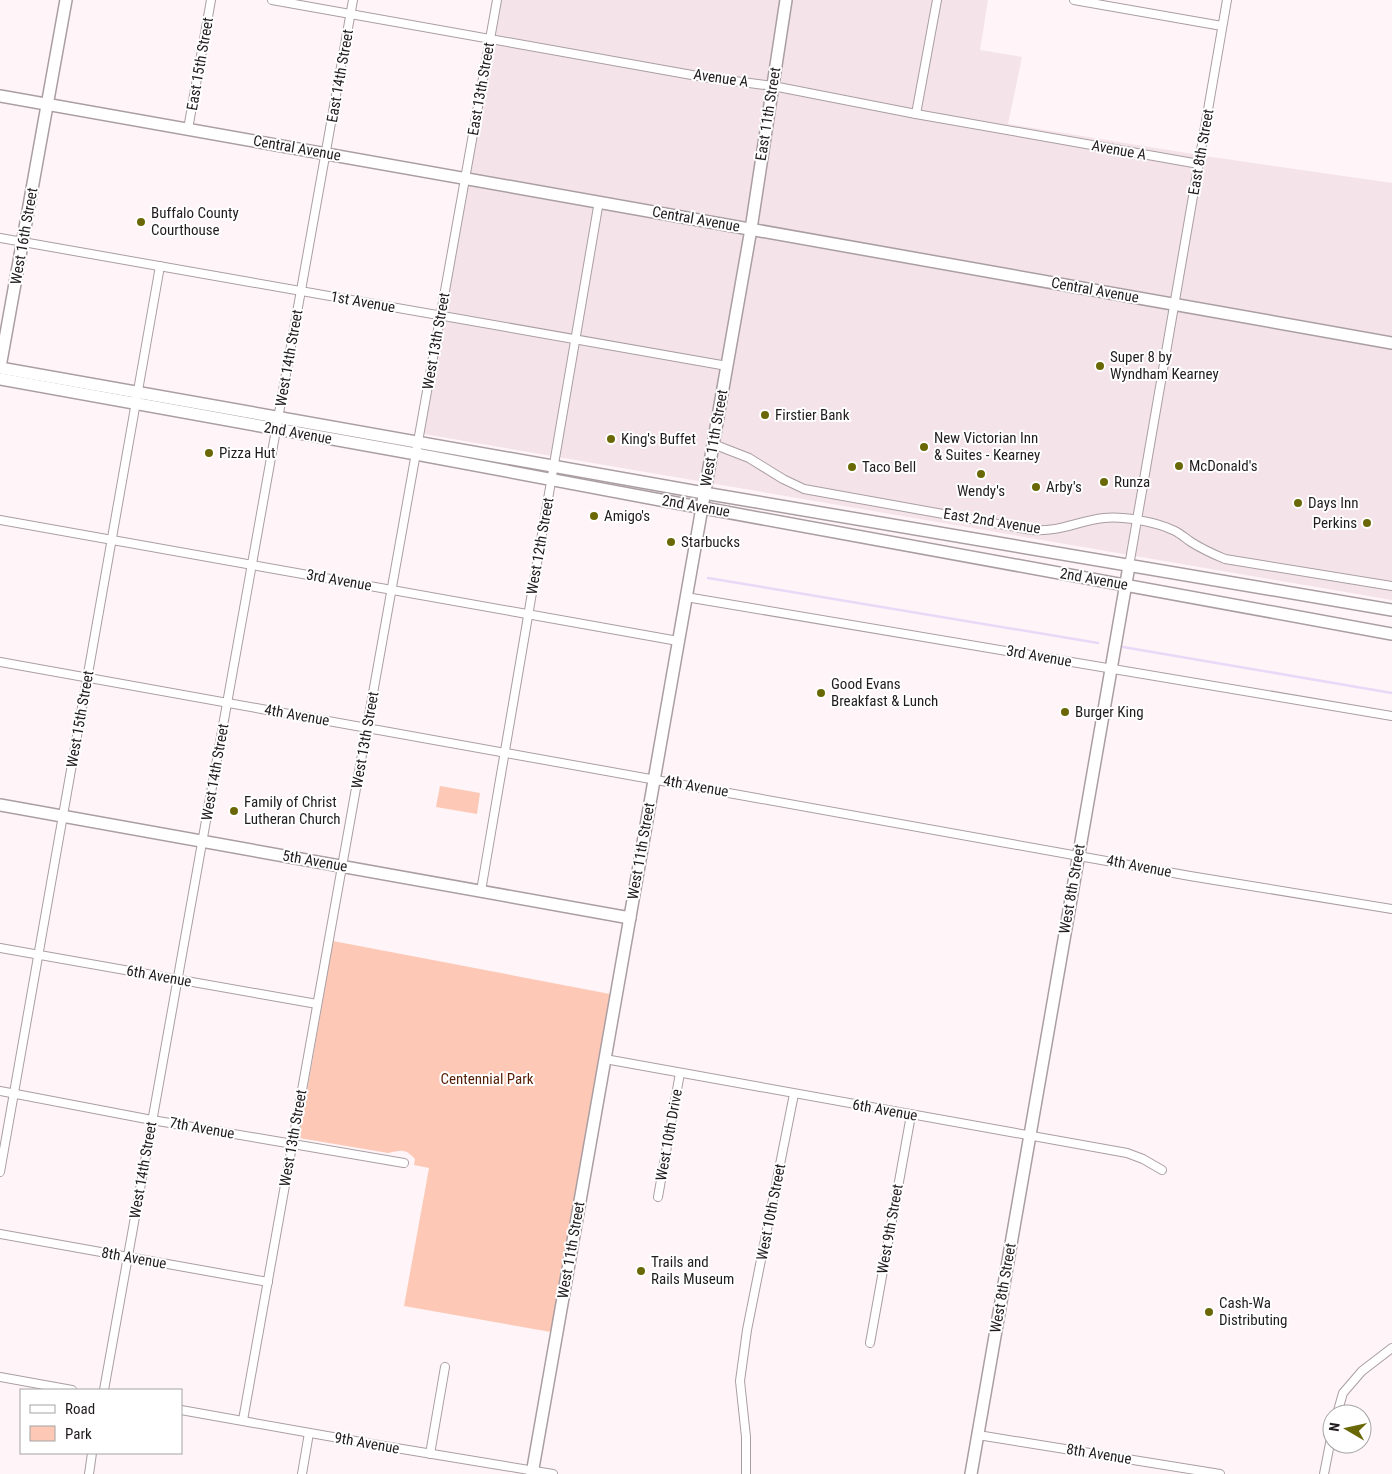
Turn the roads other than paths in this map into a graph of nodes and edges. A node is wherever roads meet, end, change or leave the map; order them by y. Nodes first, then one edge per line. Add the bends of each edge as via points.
1 (66, 0) edge
2 (211, 0) edge
3 (272, 0) edge
4 (353, 0) edge
5 (497, 0) edge
6 (786, 0) edge
7 (937, 0) edge
8 (1074, 0) edge
9 (1227, 0) edge
10 (350, 14) junction
11 (1222, 26) junction
12 (490, 39) junction
13 (773, 86) junction
14 (0, 96) edge
15 (48, 104) junction
16 (916, 114) junction
17 (188, 129) junction
18 (326, 153) junction
19 (1199, 164) junction
20 (465, 178) junction
21 (599, 202) junction
22 (751, 229) junction
23 (0, 238) edge
24 (23, 242) junction
25 (160, 266) junction
26 (301, 291) junction
27 (1174, 304) junction
28 (441, 316) junction
29 (576, 340) junction
30 (1392, 343) edge
31 (727, 366) junction
32 (0, 367) edge
33 (0, 379) edge
34 (138, 392) junction
35 (136, 404) junction
36 (279, 417) junction
37 (276, 430) junction
38 (713, 444) junction
39 (417, 448) junction
40 (554, 467) junction
41 (552, 480) junction
42 (704, 494) junction
43 (702, 507) junction
44 (0, 520) edge
45 (1136, 521) junction
46 (112, 540) junction
47 (252, 565) junction
48 (1129, 566) junction
49 (1125, 585) junction
50 (1392, 586) edge
51 (392, 590) junction
52 (686, 596) junction
53 (1392, 610) edge
54 (528, 614) junction
55 (1392, 634) edge
56 (678, 641) junction
57 (0, 662) edge
58 (1111, 669) junction
59 (87, 678) junction
60 (227, 703) junction
61 (1392, 716) edge
62 (367, 728) junction
63 (505, 752) junction
64 (654, 779) junction
65 (0, 805) edge
66 (63, 816) junction
67 (202, 841) junction
68 (1078, 855) junction
69 (342, 866) junction
70 (481, 891) junction
71 (1392, 909) edge
72 (630, 918) junction
73 (0, 948) edge
74 (38, 955) junction
75 (178, 980) junction
76 (317, 1004) junction
77 (605, 1059) junction
78 (680, 1073) junction
79 (0, 1091) edge
80 (14, 1093) junction
81 (794, 1094) junction
82 (911, 1115) junction
83 (152, 1120) junction
84 (1029, 1136) junction
85 (292, 1143) junction
86 (404, 1163) dead end
87 (1162, 1170) dead end
88 (0, 1172) edge
89 (658, 1198) dead end
90 (0, 1234) edge
91 (128, 1257) junction
92 (268, 1282) junction
93 (870, 1343) dead end
94 (1392, 1348) edge
95 (445, 1367) dead end
96 (0, 1377) edge
97 (66, 1389) edge
98 (104, 1389) edge
99 (1340, 1404) edge
100 (182, 1410) edge
101 (243, 1420) junction
102 (309, 1433) junction
103 (978, 1435) junction
104 (92, 1454) edge
105 (430, 1454) junction
106 (1328, 1454) edge
107 (532, 1472) edge
108 (89, 1474) edge
109 (302, 1474) edge
110 (552, 1474) edge
111 (746, 1474) edge
112 (971, 1474) edge
113 (1220, 1474) edge
114 (1324, 1474) edge

1 - 15 main road, West 16th Street
2 - 17 street, East 15th Street
3 - 10 street, Avenue A
4 - 10 street, East 14th Street
5 - 12 street, East 13th Street
6 - 13 main road, East 11th Street
7 - 16 street
8 - 11 street
9 - 11 street, East 8th Street
10 - 12 street, Avenue A
10 - 18 street, East 14th Street
11 - 19 street, East 8th Street
12 - 13 street, Avenue A
12 - 20 street, East 13th Street
13 - 16 street, Avenue A
13 - 22 main road, East 11th Street
14 - 15 main road, Central Avenue
15 - 17 main road, Central Avenue
15 - 24 main road, West 16th Street
16 - 19 street, Avenue A
17 - 18 main road, Central Avenue
18 - 20 main road, Central Avenue
18 - 26 street, West 14th Street
19 - 27 street, East 8th Street
20 - 21 main road, Central Avenue
20 - 28 street, West 13th Street
21 - 22 main road, Central Avenue
21 - 29 street, West 12th Street
22 - 27 main road, Central Avenue
22 - 31 main road, West 11th Street
23 - 24 street, 1st Avenue
24 - 25 street, 1st Avenue
24 - 32 main road, West 16th Street
25 - 26 street, 1st Avenue
25 - 34 street, West 15th Street
26 - 28 street, 1st Avenue
26 - 36 street, West 14th Street
27 - 30 main road, Central Avenue
27 - 45 street, West 8th Street
28 - 29 street, 1st Avenue
28 - 39 street, West 13th Street
29 - 31 street, 1st Avenue
29 - 40 street, West 12th Street
31 - 38 main road, West 11th Street
32 - 34 main road, 2nd Avenue
33 - 35 main road, 2nd Avenue
34 - 35 street, West 15th Street
34 - 36 main road, 2nd Avenue
35 - 37 main road, 2nd Avenue
35 - 46 street, West 15th Street
36 - 37 street, West 14th Street
36 - 39 main road, 2nd Avenue
37 - 39 main road, 2nd Avenue
37 - 47 street, West 14th Street
38 - 42 main road, West 11th Street
38 - 45 street, East 2nd Avenue via 750,458 804,489 1032,530 1064,528 1105,518
39 - 40 main road, 2nd Avenue
39 - 41 main road, 2nd Avenue
39 - 51 street, West 13th Street
40 - 41 street, West 12th Street
40 - 42 main road, 2nd Avenue
41 - 43 main road, 2nd Avenue
41 - 54 street, West 12th Street
42 - 43 main road, West 11th Street
42 - 48 main road, 2nd Avenue
43 - 49 main road, 2nd Avenue
43 - 52 main road, West 11th Street
44 - 46 street, 3rd Avenue
45 - 48 street, West 8th Street
45 - 50 street, East 2nd Avenue via 1176,531 1211,554 1225,559
46 - 47 street, 3rd Avenue
46 - 59 street, West 15th Street
47 - 51 street, 3rd Avenue
47 - 60 street, West 14th Street
48 - 49 main road, West 8th Street
48 - 53 main road, 2nd Avenue
49 - 55 main road, 2nd Avenue
49 - 58 main road, West 8th Street
51 - 54 street, 3rd Avenue
51 - 62 street, West 13th Street
52 - 56 main road, West 11th Street
52 - 58 street, 3rd Avenue
54 - 56 street, 3rd Avenue
54 - 63 street, West 12th Street
56 - 64 main road, West 11th Street
57 - 59 street, 4th Avenue
58 - 61 street, 3rd Avenue
58 - 68 main road, West 8th Street
59 - 60 street, 4th Avenue
59 - 66 street, West 15th Street
60 - 62 street, 4th Avenue
60 - 67 street, West 14th Street
62 - 63 street, 4th Avenue
62 - 69 street, West 13th Street
63 - 64 street, 4th Avenue
63 - 70 street, West 12th Street
64 - 68 street, 4th Avenue
64 - 72 main road, West 11th Street
65 - 66 main road, 5th Avenue
66 - 67 main road, 5th Avenue
66 - 74 street, West 15th Street
67 - 69 main road, 5th Avenue
67 - 75 street, West 14th Street
68 - 71 street, 4th Avenue
68 - 84 main road, West 8th Street
69 - 70 main road, 5th Avenue
69 - 76 street, West 13th Street
70 - 72 main road, 5th Avenue
72 - 77 main road, West 11th Street
73 - 74 street, 6th Avenue
74 - 75 street, 6th Avenue
74 - 80 street, West 15th Street
75 - 76 street, 6th Avenue
75 - 83 street, West 14th Street
76 - 85 street, West 13th Street
77 - 78 street, 6th Avenue
77 - 107 main road, West 11th Street
78 - 81 street, 6th Avenue
78 - 89 street, West 10th Drive
79 - 80 street, 7th Avenue
80 - 83 street, 7th Avenue
80 - 88 street, West 15th Street
81 - 82 street, 6th Avenue
81 - 111 street, West 10th Street via 747,1330 740,1381
82 - 84 street, 6th Avenue
82 - 93 street, West 9th Street
83 - 85 street, 7th Avenue
83 - 91 street, West 14th Street
84 - 87 street, 6th Avenue via 1127,1153
84 - 103 main road, West 8th Street
85 - 86 street, 7th Avenue
85 - 92 street, West 13th Street
90 - 91 street, 8th Avenue
91 - 92 street, 8th Avenue
91 - 98 street, West 14th Street
92 - 101 street, West 13th Street
94 - 99 street via 1362,1370 1344,1393
95 - 105 street
96 - 97 street
100 - 101 street, 9th Avenue
101 - 102 street, 9th Avenue
102 - 105 street, 9th Avenue
102 - 109 street
103 - 112 main road, West 8th Street
103 - 113 street, 8th Avenue
104 - 108 street
105 - 107 street, 9th Avenue
106 - 114 street
107 - 110 street, 9th Avenue

